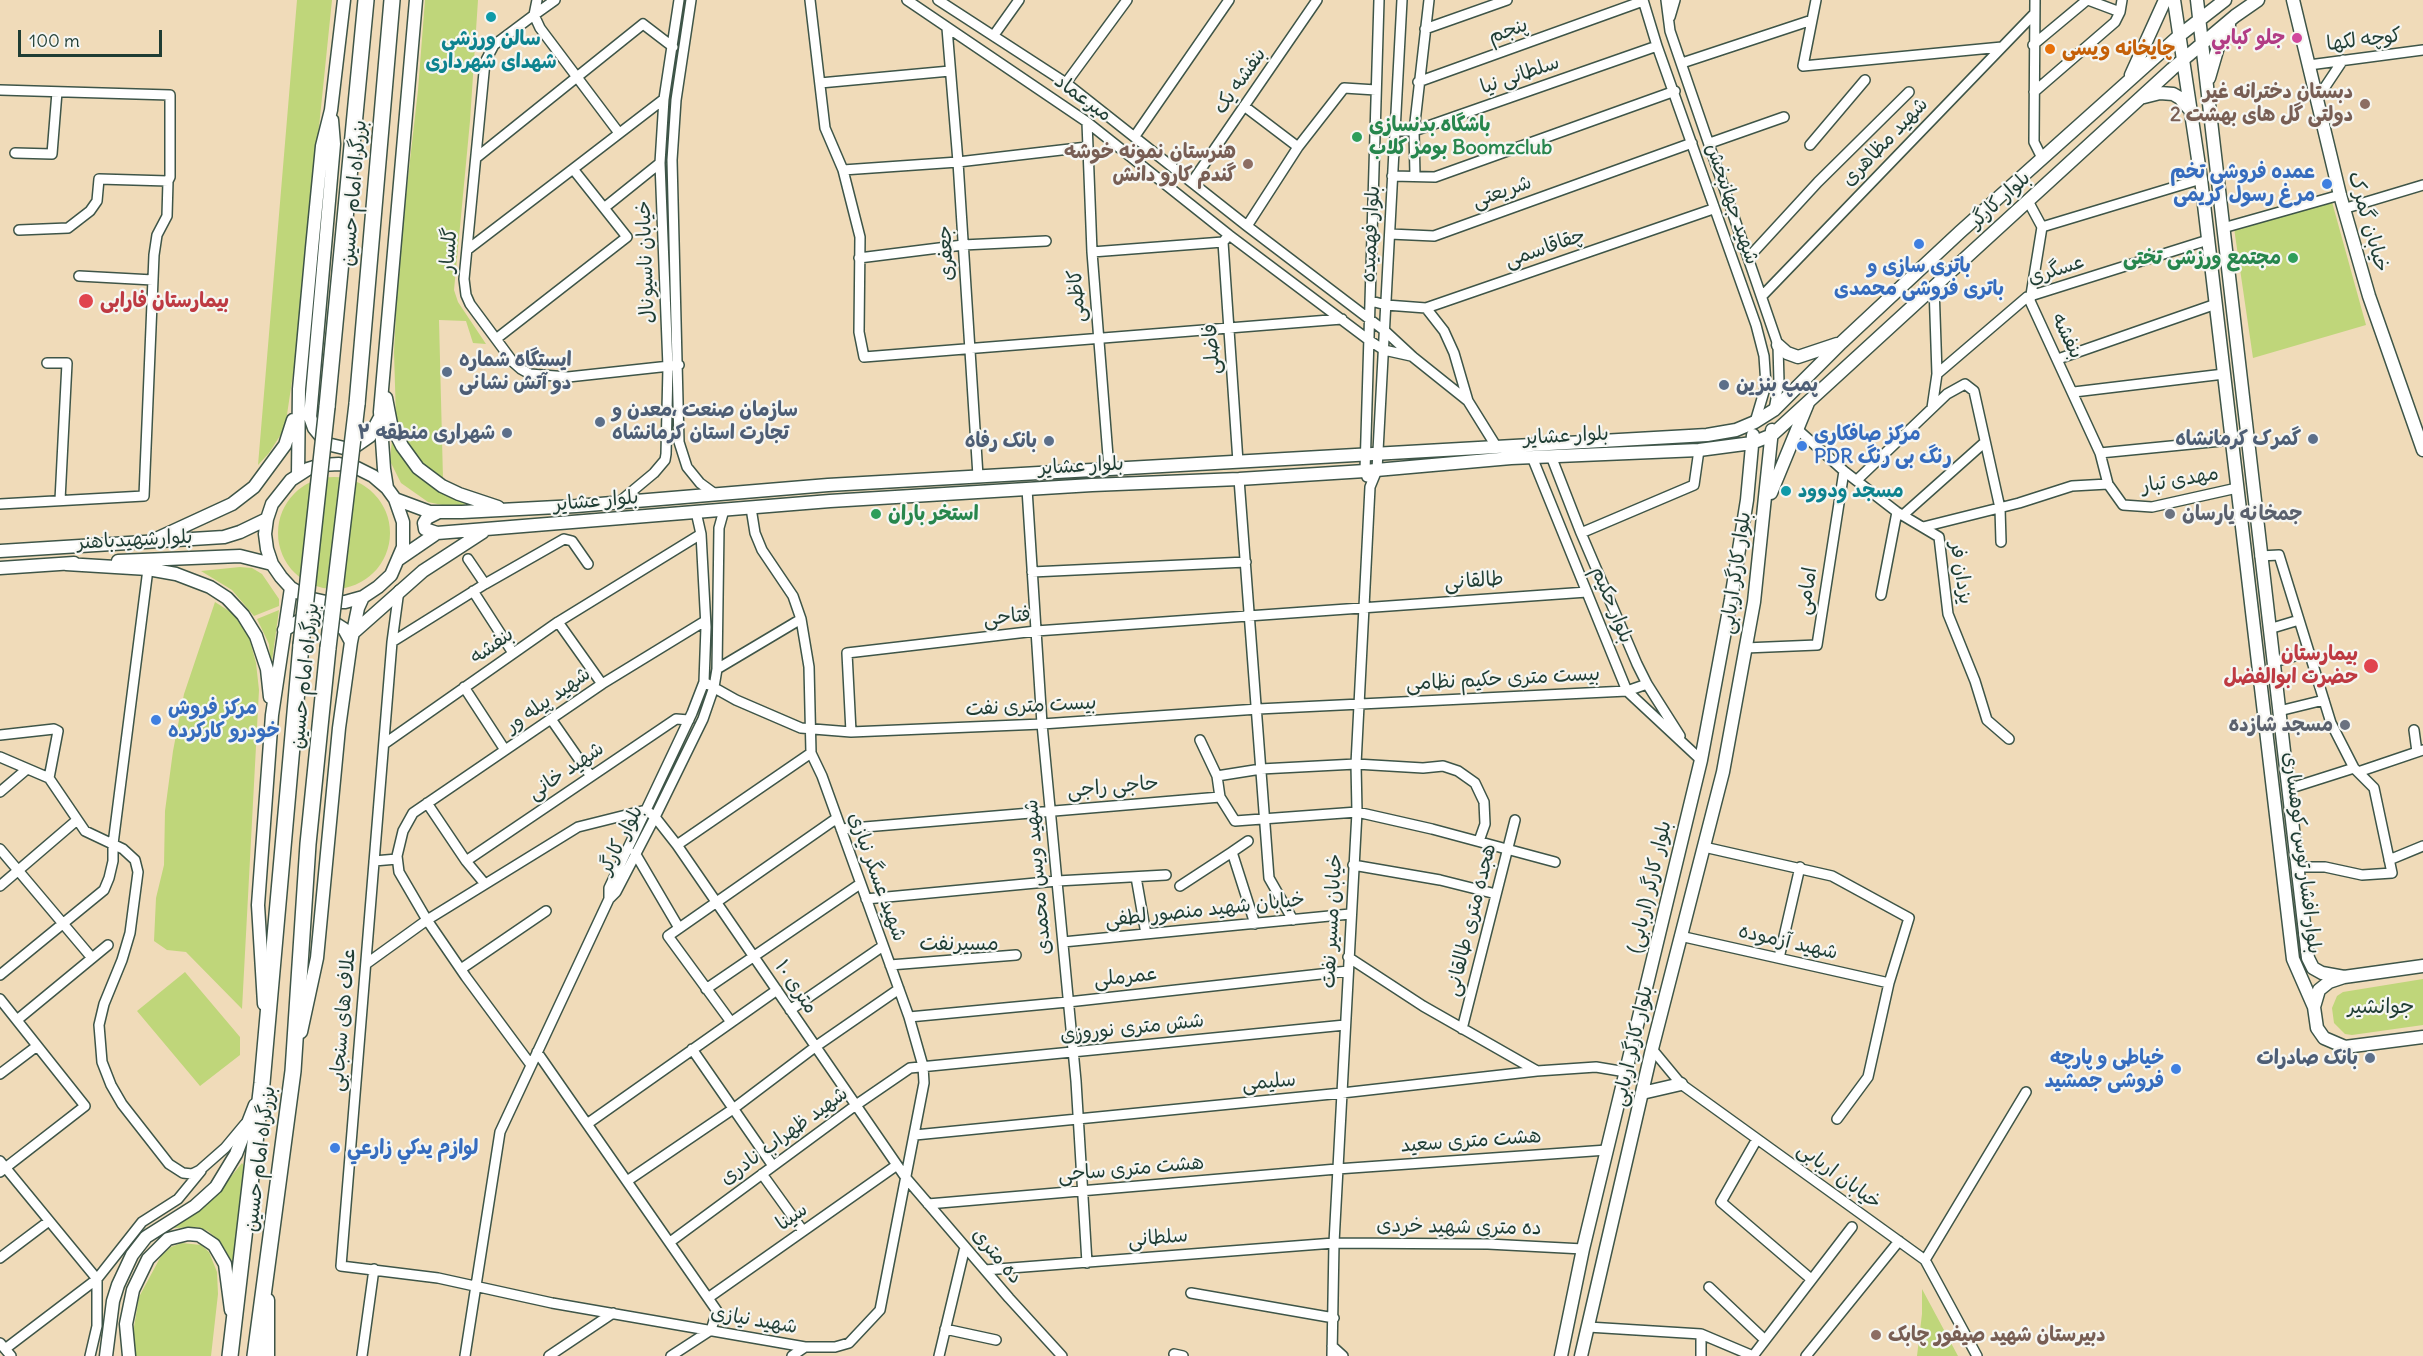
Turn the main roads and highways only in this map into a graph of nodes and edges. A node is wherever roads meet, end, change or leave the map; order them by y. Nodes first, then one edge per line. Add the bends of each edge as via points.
1 (344, 0) edge
2 (366, 0) edge
3 (392, 0) edge
4 (417, 0) edge
5 (2165, 0) edge
6 (2174, 0) edge
7 (2197, 0) edge
8 (2225, 0) edge
9 (2258, 0) edge
10 (2293, 0) edge
11 (2235, 16) junction
12 (2198, 21) junction
13 (2180, 35) junction
14 (2201, 44) junction
15 (2184, 58) junction
16 (2127, 82) junction
17 (2207, 88) junction
18 (2140, 99) junction
19 (331, 110) junction
20 (2192, 114) junction
21 (1880, 307) junction
22 (1893, 323) junction
23 (1841, 343) junction
24 (1778, 345) road end
25 (383, 371) junction
26 (299, 389) junction
27 (1810, 398) junction
28 (1774, 410) junction
29 (381, 412) junction
30 (1755, 423) junction
31 (1772, 435) junction
32 (1752, 443) junction
33 (2423, 450) edge
34 (298, 475) junction
35 (387, 488) junction
36 (395, 499) junction
37 (1766, 505) junction
38 (505, 509) junction
39 (439, 513) junction
40 (267, 519) junction
41 (486, 530) junction
42 (438, 533) junction
43 (148, 543) junction
44 (0, 551) edge
45 (399, 559) junction
46 (66, 564) junction
47 (272, 564) junction
48 (0, 568) edge
49 (291, 588) junction
50 (363, 597) junction
51 (1731, 599) junction
52 (1754, 602) junction
53 (285, 630) junction
54 (351, 638) junction
55 (272, 715) junction
56 (2423, 966) edge
57 (2344, 977) junction
58 (2314, 1007) junction
59 (265, 1035) junction
60 (2423, 1037) edge
61 (293, 1071) junction
62 (262, 1083) junction
63 (1681, 1084) road end
64 (1642, 1093) junction
65 (269, 1261) junction
66 (233, 1334) junction
67 (106, 1356) edge
68 (129, 1356) edge
69 (230, 1356) edge
70 (255, 1356) edge
71 (268, 1356) edge
72 (1561, 1356) edge
73 (1581, 1356) edge

1 - 19 main road
2 - 59 highway, بزرگراه امام حسین, bridge
3 - 61 highway, بزرگراه امام حسین, bridge via 357,404 308,844
4 - 25 main road
5 - 16 main road
6 - 13 main road, بلوار افشار توس کوهساری
7 - 12 main road, بلوار افشار توس کوهساری
8 - 12 main road, بلوار کارگر
9 - 11 main road, بلوار کارگر
10 - 33 main road, خیابان گمرک via 2343,208
11 - 14 main road, بلوار کارگر
11 - 17 main road via 2218,47
12 - 13 main road, بلوار کارگر
12 - 14 main road, بلوار افشار توس کوهساری
13 - 15 main road, بلوار افشار توس کوهساری
13 - 16 main road, بلوار کارگر
14 - 15 main road, بلوار کارگر
14 - 17 main road, بلوار افشار توس کوهساری
15 - 18 main road, بلوار کارگر
15 - 20 main road, بلوار افشار توس کوهساری
16 - 21 main road, بلوار کارگر
17 - 57 main road, بلوار افشار توس کوهساری via 2308,958 2313,968 2322,973
18 - 20 main road via 2173,94
18 - 22 main road, بلوار کارگر
19 - 26 main road via 322,146
19 - 29 main road via 334,144 310,417 327,444 344,448 370,436
20 - 58 main road, بلوار افشار توس کوهساری via 2293,959
21 - 22 main road
21 - 23 main road, بلوار کارگر
22 - 27 main road, بلوار کارگر
23 - 24 main road via 1798,357
23 - 28 main road, بلوار کارگر
25 - 29 main road
25 - 38 main road via 391,424 418,468 442,486
26 - 34 main road
26 - 43 main road via 285,445 254,487 232,504
27 - 31 main road, بلوار کارگر
27 - 37 main road
28 - 30 main road, بلوار کارگر
28 - 31 main road, بلوار کارگر اربابی
29 - 35 main road
30 - 32 main road, بلوار کارگر (اربابی)
30 - 38 main road, بلوار عشایر via 1707,435 978,476
31 - 32 main road, بلوار عشایر
31 - 37 main road, بلوار کارگر اربابی
32 - 41 main road, بلوار عشایر via 1699,450 1027,489
32 - 51 main road, بلوار کارگر (اربابی)
34 - 35 main road via 321,465 339,464 374,476
34 - 40 main road via 280,491
35 - 36 main road
36 - 39 main road, بلوار عشایر
36 - 45 main road via 404,535
37 - 52 main road, بلوار کارگر اربابی
38 - 39 main road, بلوار عشایر
39 - 42 main road via 424,523 425,529
40 - 43 main road, بلوارشهیدباهنر via 224,537
40 - 47 main road via 266,542
41 - 42 main road, بلوار عشایر
41 - 54 main road via 444,555 399,590
42 - 45 main road
43 - 44 main road, بلوارشهیدباهنر
45 - 50 main road via 391,575
46 - 47 main road, بلوارشهیدباهنر via 229,556
46 - 48 main road, بلوارشهیدباهنر
46 - 55 main road via 148,569 190,578 218,592 236,606 256,636 267,669
47 - 49 main road
49 - 50 main road via 326,602
49 - 53 main road
50 - 54 main road
51 - 52 main road
51 - 72 main road, بلوار کارگر (اربابی) via 1701,760 1583,1249
52 - 64 main road, بلوار کارگر اربابی via 1722,772
53 - 54 main road via 304,618 325,617
53 - 55 main road
54 - 61 main road via 316,958
55 - 59 main road via 258,905
56 - 57 main road
57 - 58 main road via 2319,990
58 - 60 main road, بلوار افشار توس کوهساری via 2317,1028 2324,1038 2345,1047
59 - 62 highway, بزرگراه امام حسین
61 - 65 highway, بزرگراه امام حسین
62 - 66 highway, بزرگراه امام حسین
62 - 67 main road via 236,1154 216,1186 195,1206 146,1236 132,1255 113,1301
63 - 64 main road
64 - 73 main road, بلوار کارگر اربابی
65 - 70 highway, بزرگراه امام حسین
65 - 71 main road
66 - 68 main road via 222,1256 199,1235 178,1235 148,1259 133,1290 126,1324
66 - 69 highway, بزرگراه امام حسین

